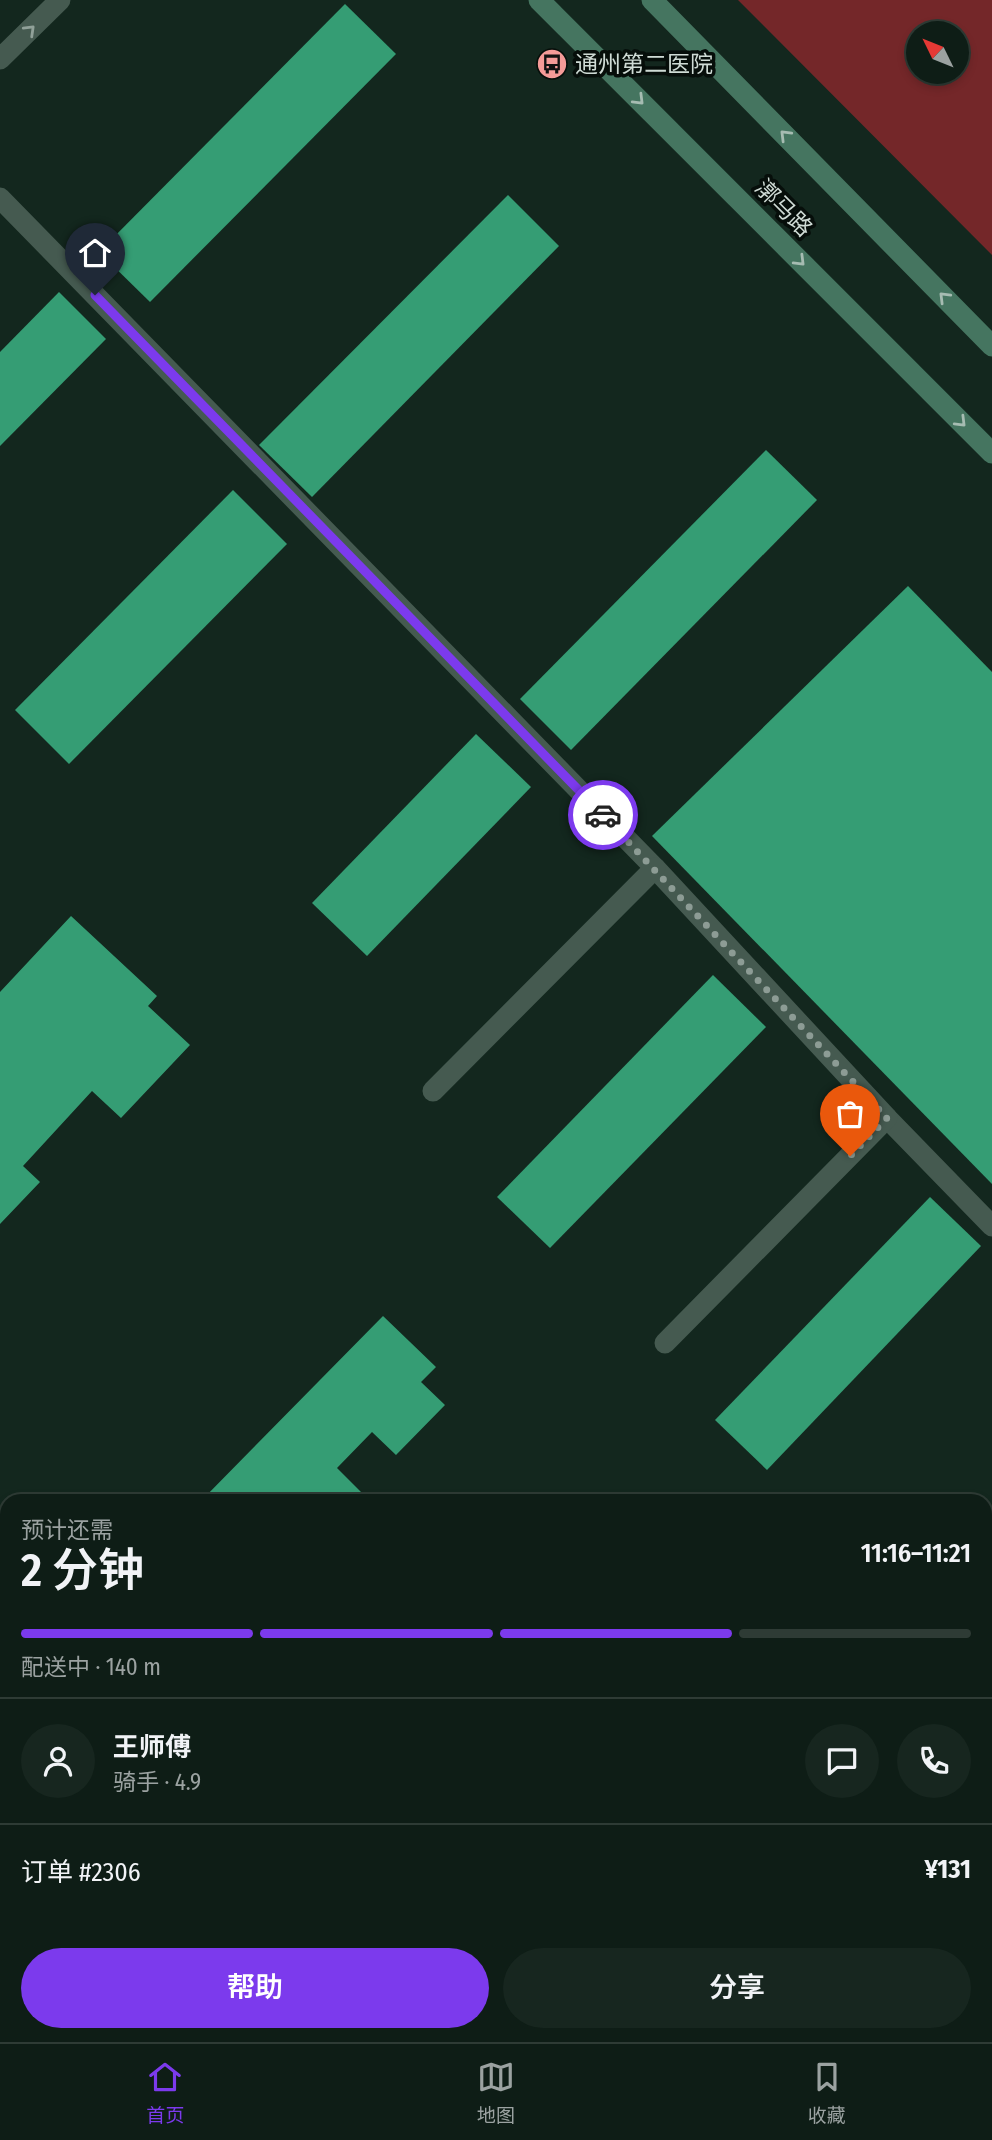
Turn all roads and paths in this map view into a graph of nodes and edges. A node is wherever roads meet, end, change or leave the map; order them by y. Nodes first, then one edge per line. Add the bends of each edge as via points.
1 (60, 0) edge
2 (539, 0) edge
3 (652, 0) edge
4 (0, 59) edge
5 (0, 198) edge
6 (992, 346) edge
7 (992, 453) edge
8 (655, 868) junction
9 (433, 1091) dead end
10 (887, 1118) junction
11 (992, 1226) edge
12 (665, 1343) dead end

4 -> 1 street
2 -> 7 main road, 漷马路
6 -> 3 main road
5 - 8 street
8 - 9 street
8 - 10 street
10 - 11 street
10 - 12 street

